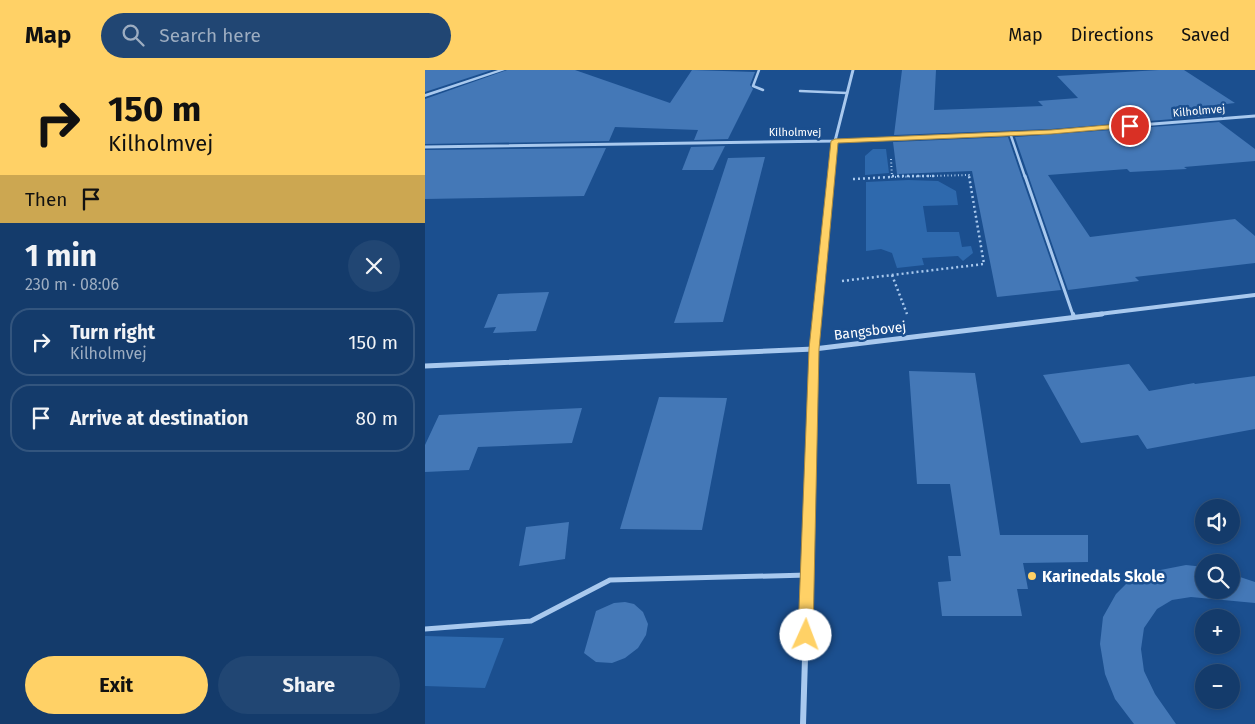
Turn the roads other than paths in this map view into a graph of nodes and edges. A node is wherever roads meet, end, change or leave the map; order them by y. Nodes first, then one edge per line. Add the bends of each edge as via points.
1 (503, 70) edge
2 (759, 70) edge
3 (853, 70) edge
4 (763, 90) dead end
5 (800, 91) dead end
6 (847, 93) junction
7 (425, 96) edge
8 (1255, 116) edge
9 (1009, 133) junction
10 (835, 141) junction
11 (425, 147) edge
12 (1255, 294) edge
13 (1074, 317) junction
14 (814, 349) junction
15 (425, 366) edge
16 (808, 575) junction
17 (425, 629) edge
18 (803, 724) edge

1 - 7 street
2 - 4 lane via 753,86
3 - 6 street
5 - 6 lane
6 - 10 street
8 - 9 street, Kilholmvej
9 - 10 street, Kilholmvej
9 - 13 lane
10 - 11 street, Kilholmvej
10 - 14 street
12 - 13 street, Bangsbovej
13 - 14 street, Bangsbovej
14 - 15 street, Bangsbovej
14 - 16 street
16 - 17 lane via 610,580 531,620
16 - 18 street

